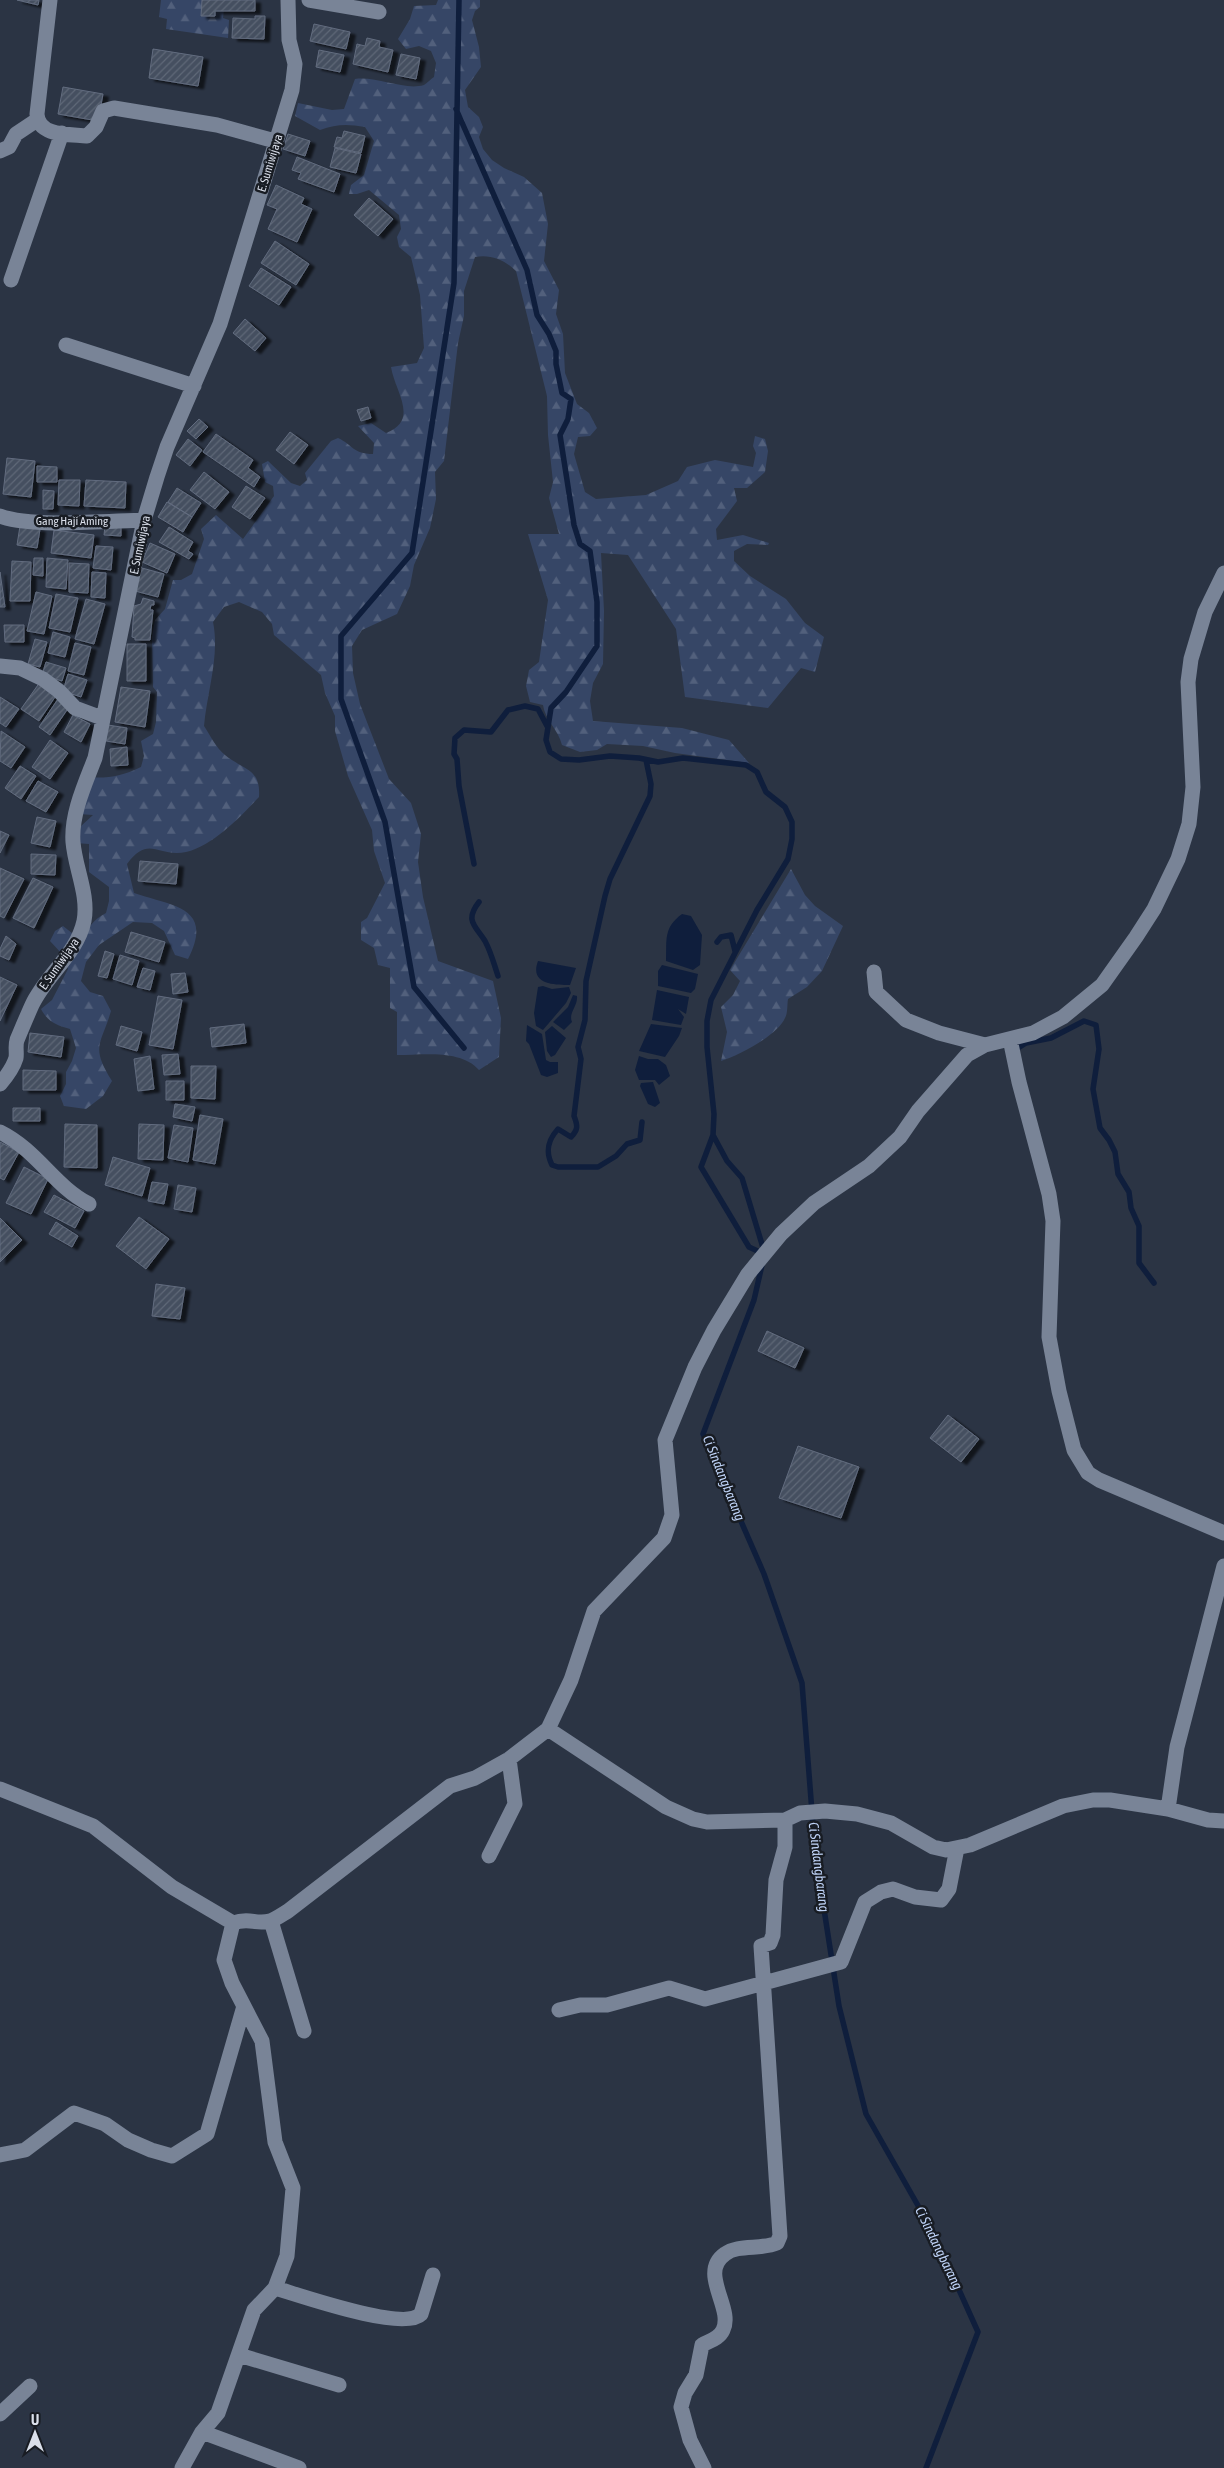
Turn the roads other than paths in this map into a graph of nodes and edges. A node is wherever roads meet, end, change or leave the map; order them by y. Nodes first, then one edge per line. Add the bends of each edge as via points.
1 (50, 0) edge
2 (288, 0) edge
3 (310, 0) edge
4 (379, 12) dead end
5 (37, 120) junction
6 (62, 133) junction
7 (275, 141) junction
8 (0, 151) edge
9 (11, 280) dead end
10 (66, 345) dead end
11 (194, 386) junction
12 (0, 516) edge
13 (144, 520) junction
14 (1224, 573) edge
15 (0, 666) edge
16 (102, 718) junction
17 (874, 972) dead end
18 (1010, 1039) junction
19 (985, 1045) junction
20 (0, 1084) edge
21 (0, 1132) edge
22 (89, 1204) dead end
23 (1224, 1532) edge
24 (1224, 1566) edge
25 (548, 1729) junction
26 (509, 1759) junction
27 (0, 1789) edge
28 (1168, 1809) junction
29 (785, 1820) junction
30 (1224, 1821) edge
31 (957, 1848) junction
32 (489, 1856) dead end
33 (271, 1921) junction
34 (233, 1923) junction
35 (763, 1982) junction
36 (244, 2006) junction
37 (559, 2010) dead end
38 (304, 2031) dead end
39 (0, 2155) edge
40 (433, 2275) dead end
41 (275, 2288) junction
42 (238, 2355) junction
43 (339, 2385) dead end
44 (30, 2386) dead end
45 (0, 2414) edge
46 (202, 2432) junction
47 (182, 2468) edge
48 (299, 2468) edge
49 (704, 2468) edge

1 - 5 street
2 - 7 street, E. Sumiwijaya via 289,40 295,64 292,90
3 - 4 street
5 - 6 street via 51,132
5 - 8 street via 16,134 9,147
6 - 7 street via 87,136 96,127 103,111 114,108 217,125
6 - 9 street
7 - 11 street, E. Sumiwijaya via 220,324
10 - 11 street
11 - 13 street, E. Sumiwijaya via 167,447
12 - 13 street, Gang Haji Aming via 51,522
13 - 16 street, E. Sumiwijaya
14 - 18 street via 1204,612 1191,659 1188,682 1192,807 1178,859 1154,909 1102,985 1063,1018 1033,1033
15 - 16 street via 20,668 43,679 75,708
16 - 20 street, E. Sumiwijaya via 95,758 81,794 73,842 83,888 84,920 66,958 53,971 32,1004 16,1042 16,1058
17 - 19 street via 876,992 906,1020
18 - 19 street
18 - 23 street via 1053,1221 1049,1336 1074,1450 1088,1473 1099,1480
19 - 25 street via 956,1066 900,1137 870,1166 814,1203 781,1234 748,1274 695,1367 665,1440 672,1515 664,1538 594,1611 566,1693
21 - 22 street via 35,1155 64,1188
24 - 28 street via 1177,1747
25 - 26 street
25 - 29 street via 678,1814 707,1822
26 - 32 street via 515,1804
26 - 33 street via 475,1778 450,1786
27 - 34 street via 93,1826 172,1887
28 - 30 street
28 - 31 street via 1110,1800 1079,1801
29 - 31 street via 800,1814 825,1811 876,1818 933,1847
29 - 35 street via 785,1847 776,1880 773,1935 770,1943 761,1946
31 - 35 street via 949,1889 941,1900 915,1897 893,1889 881,1892 865,1902 841,1962
33 - 34 street via 244,1919
33 - 38 street
34 - 36 street via 224,1960
35 - 37 street via 705,1999 669,1988 608,2005 580,2005
35 - 49 street via 780,2236 777,2243 770,2246 730,2251 716,2267 724,2328 717,2338 702,2345 696,2375 681,2406 690,2440
36 - 39 street via 207,2134 191,2146 172,2156 151,2150 104,2124 74,2113 24,2150
36 - 41 street via 262,2041 275,2142 293,2188 286,2256
40 - 41 street via 421,2314 410,2320 340,2309
41 - 42 street via 254,2310
42 - 43 street
42 - 46 street via 218,2413
44 - 45 street
46 - 47 street
46 - 48 street

